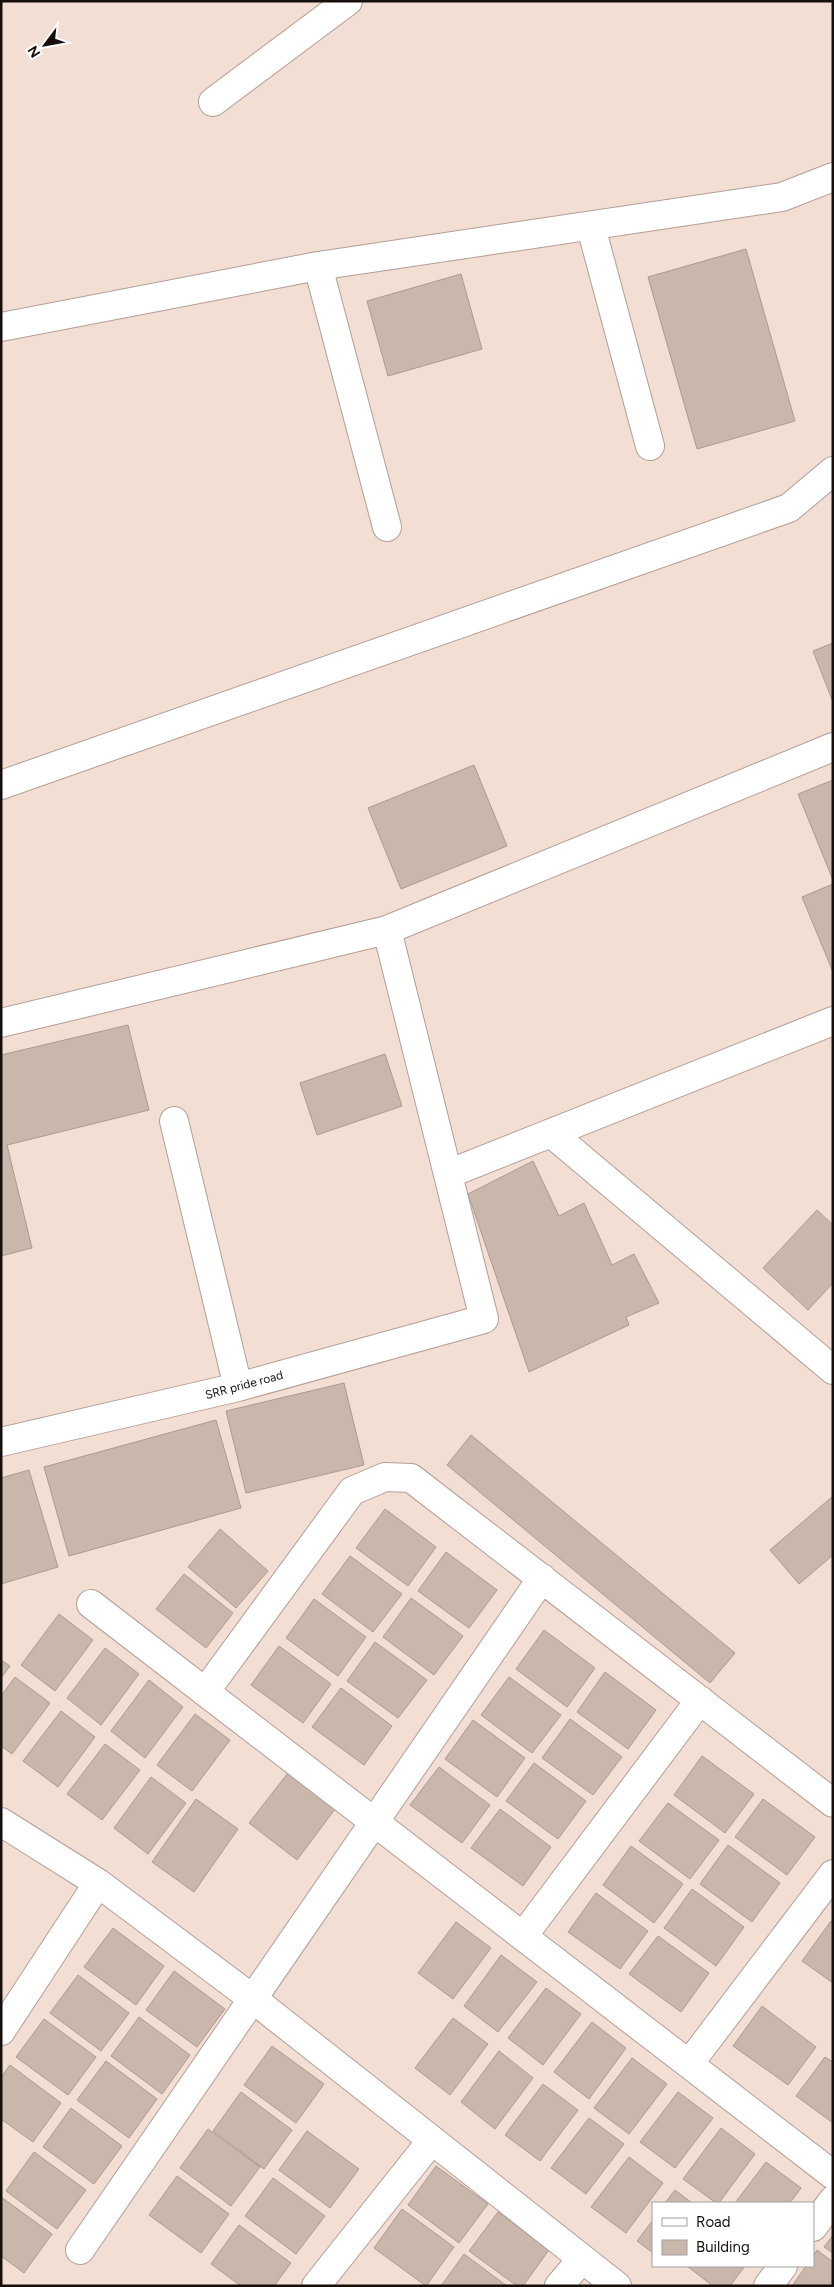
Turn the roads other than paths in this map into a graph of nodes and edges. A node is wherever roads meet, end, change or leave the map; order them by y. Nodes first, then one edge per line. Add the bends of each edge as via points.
1 (348, 1) edge
2 (213, 102) dead end
3 (833, 177) edge
4 (591, 227) junction
5 (318, 266) junction
6 (1, 327) edge
7 (650, 446) dead end
8 (833, 471) edge
9 (387, 527) dead end
10 (833, 747) edge
11 (1, 785) edge
12 (387, 930) junction
13 (833, 1021) edge
14 (1, 1024) edge
15 (174, 1121) dead end
16 (551, 1133) junction
17 (448, 1174) junction
18 (833, 1370) edge
19 (238, 1387) junction
20 (1, 1442) edge
21 (542, 1578) junction
22 (91, 1604) dead end
23 (205, 1692) junction
24 (700, 1700) junction
25 (833, 1803) edge
26 (1, 1822) edge
27 (374, 1822) junction
28 (833, 1874) edge
29 (98, 1883) junction
30 (523, 1936) junction
31 (253, 1999) junction
32 (1, 2031) edge
33 (689, 2064) junction
34 (432, 2140) junction
35 (833, 2175) edge
36 (833, 2200) edge
37 (814, 2226) edge
38 (80, 2250) dead end
39 (582, 2259) junction
40 (782, 2267) edge
41 (316, 2286) edge
42 (559, 2286) edge
43 (617, 2286) edge
44 (768, 2286) edge

1 - 2 street
3 - 4 street via 782,197
4 - 5 street
4 - 7 street
5 - 6 street
5 - 9 street
8 - 11 street via 789,508
10 - 12 street
12 - 14 street
12 - 17 street
13 - 16 street
15 - 19 street
16 - 17 street
16 - 18 street
17 - 19 street, SRR pride road via 484,1318
19 - 20 street, SRR pride road
21 - 23 street via 410,1478 385,1477 352,1491
21 - 24 street
21 - 27 street
22 - 23 street
23 - 27 street
24 - 25 street
24 - 30 street
26 - 29 street
27 - 30 street
27 - 31 street
28 - 33 street
29 - 31 street
29 - 32 street
30 - 33 street
31 - 34 street
31 - 38 street
33 - 35 street
34 - 39 street
34 - 41 street
36 - 37 street
39 - 42 street
39 - 43 street
40 - 44 street

